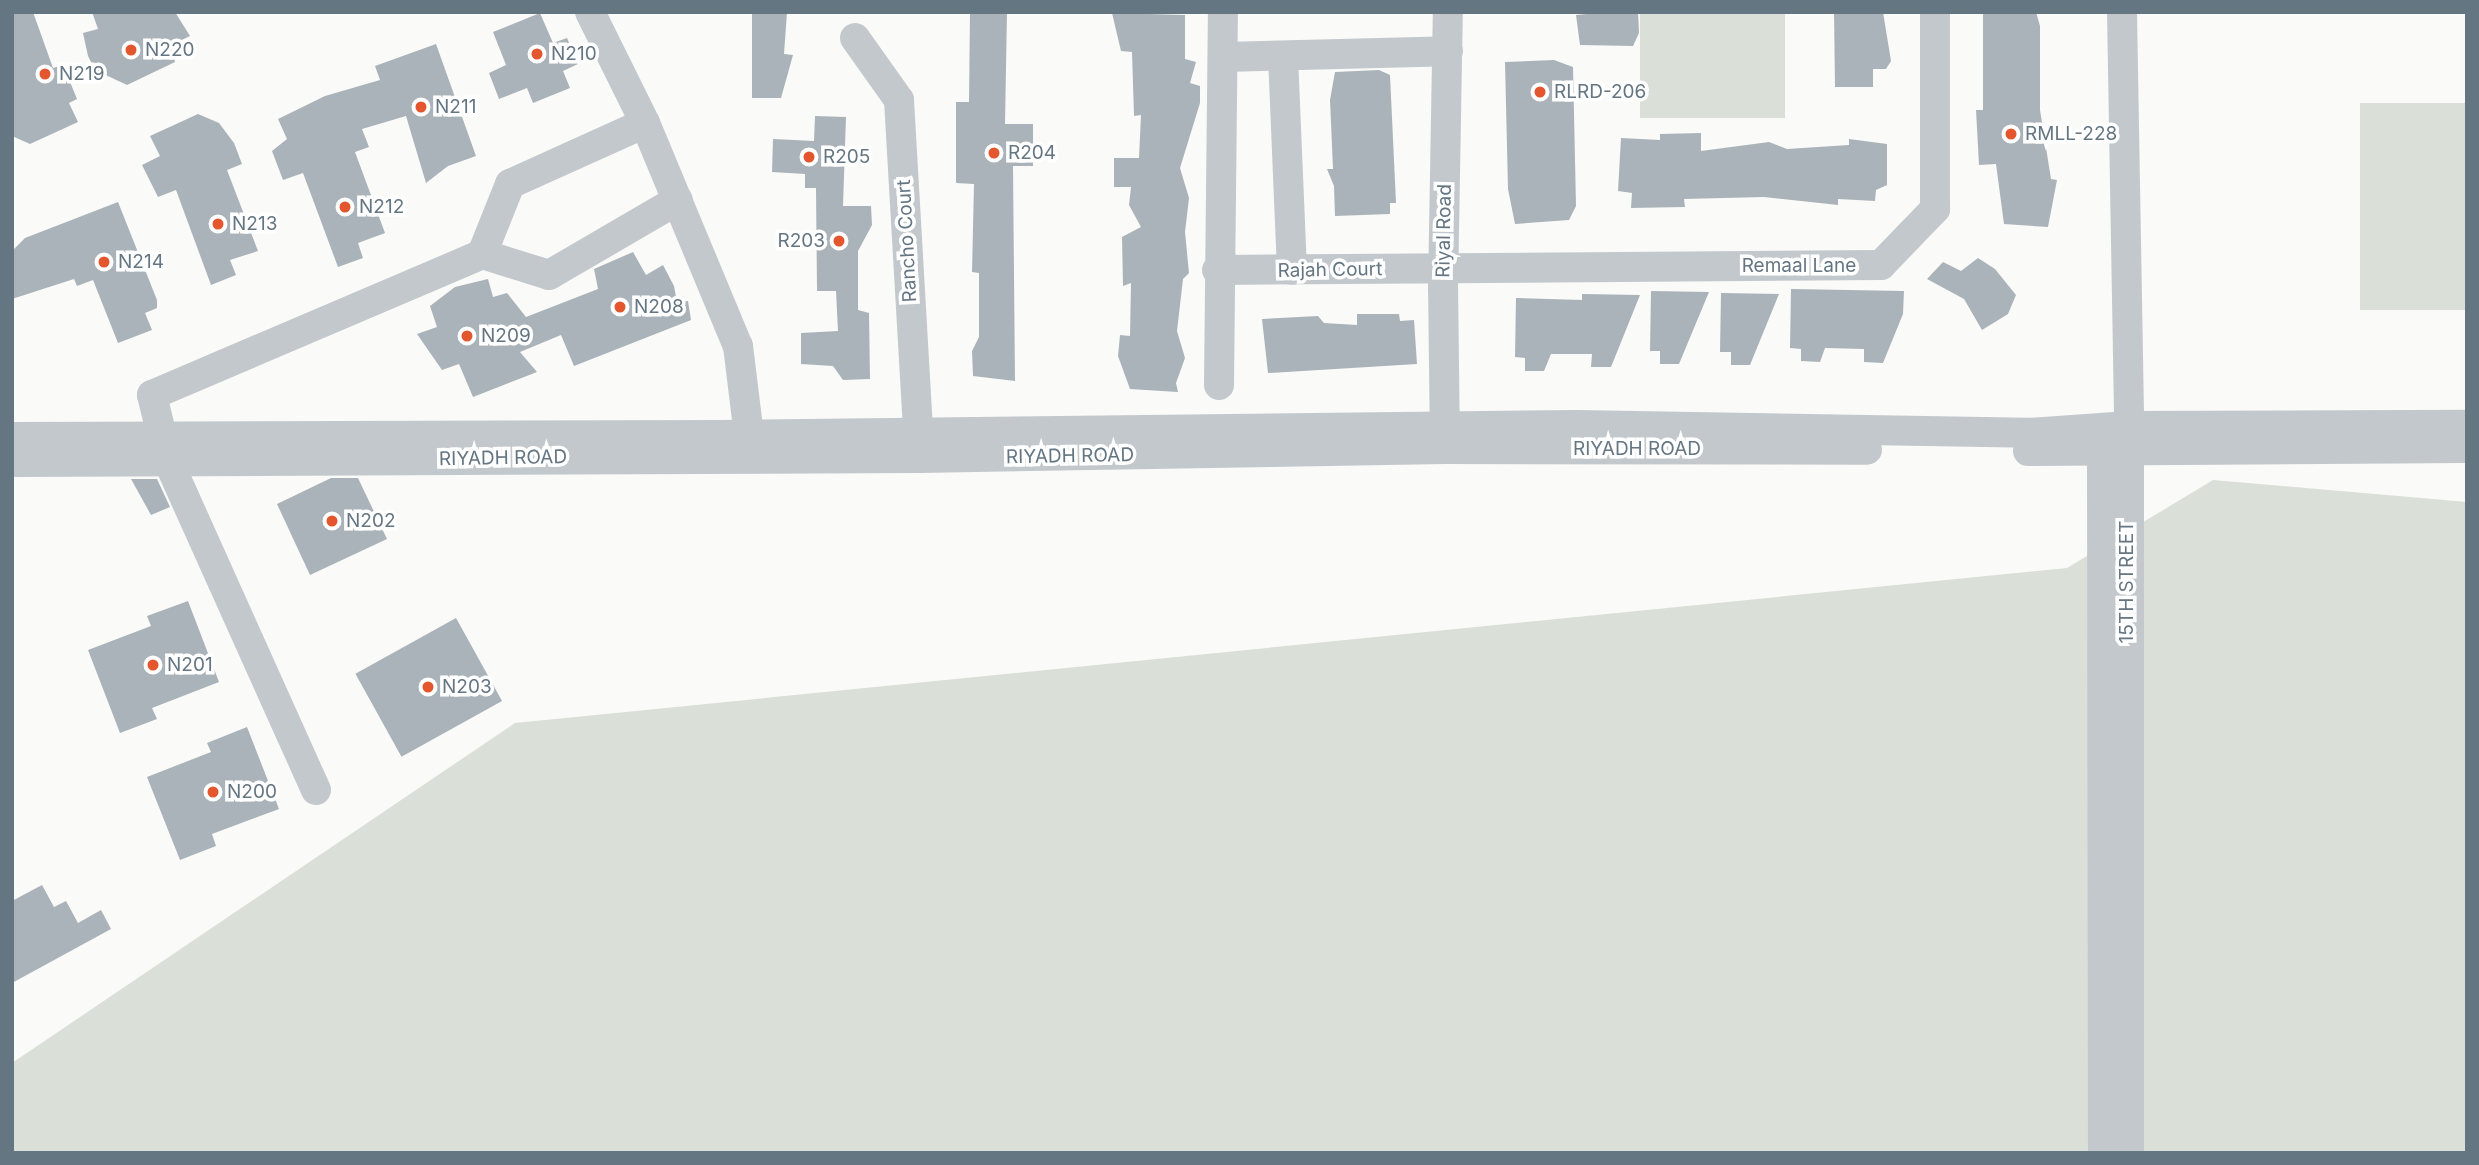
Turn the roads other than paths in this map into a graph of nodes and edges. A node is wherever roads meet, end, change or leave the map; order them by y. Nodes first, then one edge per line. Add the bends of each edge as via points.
1 (590, 12) edge
2 (1223, 12) edge
3 (1448, 12) edge
4 (1935, 12) edge
5 (2122, 12) edge
6 (855, 38) dead end
7 (1448, 51) junction
8 (1283, 55) junction
9 (1224, 57) junction
10 (645, 124) junction
11 (678, 200) junction
12 (482, 254) junction
13 (1443, 268) junction
14 (1217, 270) junction
15 (1292, 270) junction
16 (1219, 386) dead end
17 (2467, 425) edge
18 (12, 437) edge
19 (1445, 438) junction
20 (2120, 442) junction
21 (750, 444) junction
22 (919, 444) junction
23 (165, 447) junction
24 (2467, 448) edge
25 (12, 462) edge
26 (316, 790) dead end
27 (2103, 1153) edge
28 (2129, 1153) edge

1 - 10 street
2 - 9 street
3 - 7 street, Riyal Road
4 - 13 street, Remaal Lane via 1935,209 1881,265
5 - 20 street, 15TH STREET
6 - 22 street, Rancho Court via 899,100
7 - 8 street
7 - 13 street, Riyal Road
8 - 9 street
8 - 15 street
9 - 14 street
10 - 11 street
10 - 12 street via 510,184
11 - 12 street via 549,275
11 - 21 street via 738,346
12 - 23 street via 152,395
13 - 15 street, Rajah Court
13 - 19 street, Riyal Road
14 - 15 street, Rajah Court
14 - 16 street
17 - 20 street
18 - 23 street
19 - 20 street, RIYADH ROAD
19 - 22 street, RIYADH ROAD
20 - 24 street
20 - 27 street
20 - 28 street, 15TH STREET
21 - 22 street, RIYADH ROAD
21 - 23 street, RIYADH ROAD
23 - 25 street, RIYADH ROAD
23 - 26 street

